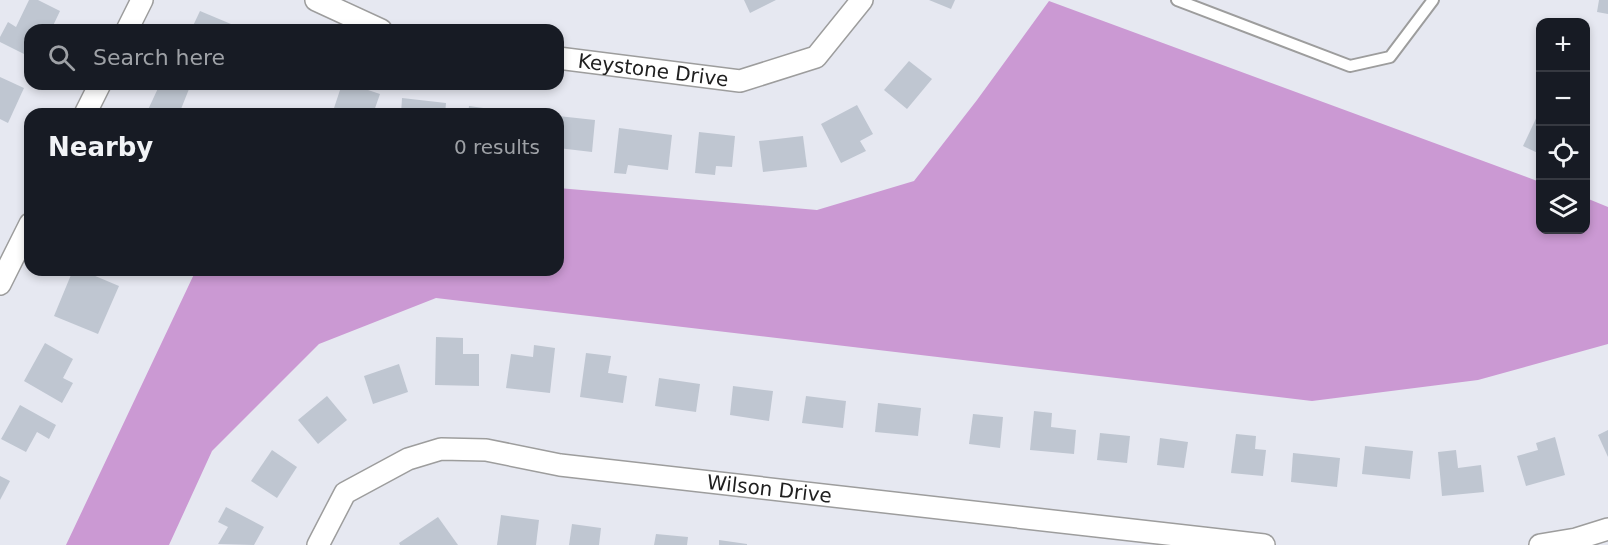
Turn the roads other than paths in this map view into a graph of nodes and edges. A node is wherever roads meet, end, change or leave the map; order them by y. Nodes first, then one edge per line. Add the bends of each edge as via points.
1 (142, 0) edge
2 (316, 0) edge
3 (862, 0) edge
4 (1177, 0) edge
5 (1433, 0) edge
6 (130, 24) edge
7 (368, 24) edge
8 (564, 59) edge
9 (97, 90) edge
10 (88, 108) edge
11 (24, 236) edge
12 (0, 284) edge
13 (1608, 529) edge
14 (318, 545) edge
15 (1264, 545) edge
16 (1540, 545) edge

1 - 6 street
2 - 7 street
3 - 8 street, Keystone Drive via 816,57 740,81
4 - 5 lane via 1350,66 1390,57
9 - 10 street
11 - 12 street
13 - 16 street
14 - 15 street, Wilson Drive via 345,493 408,459 441,449 486,450 560,465

